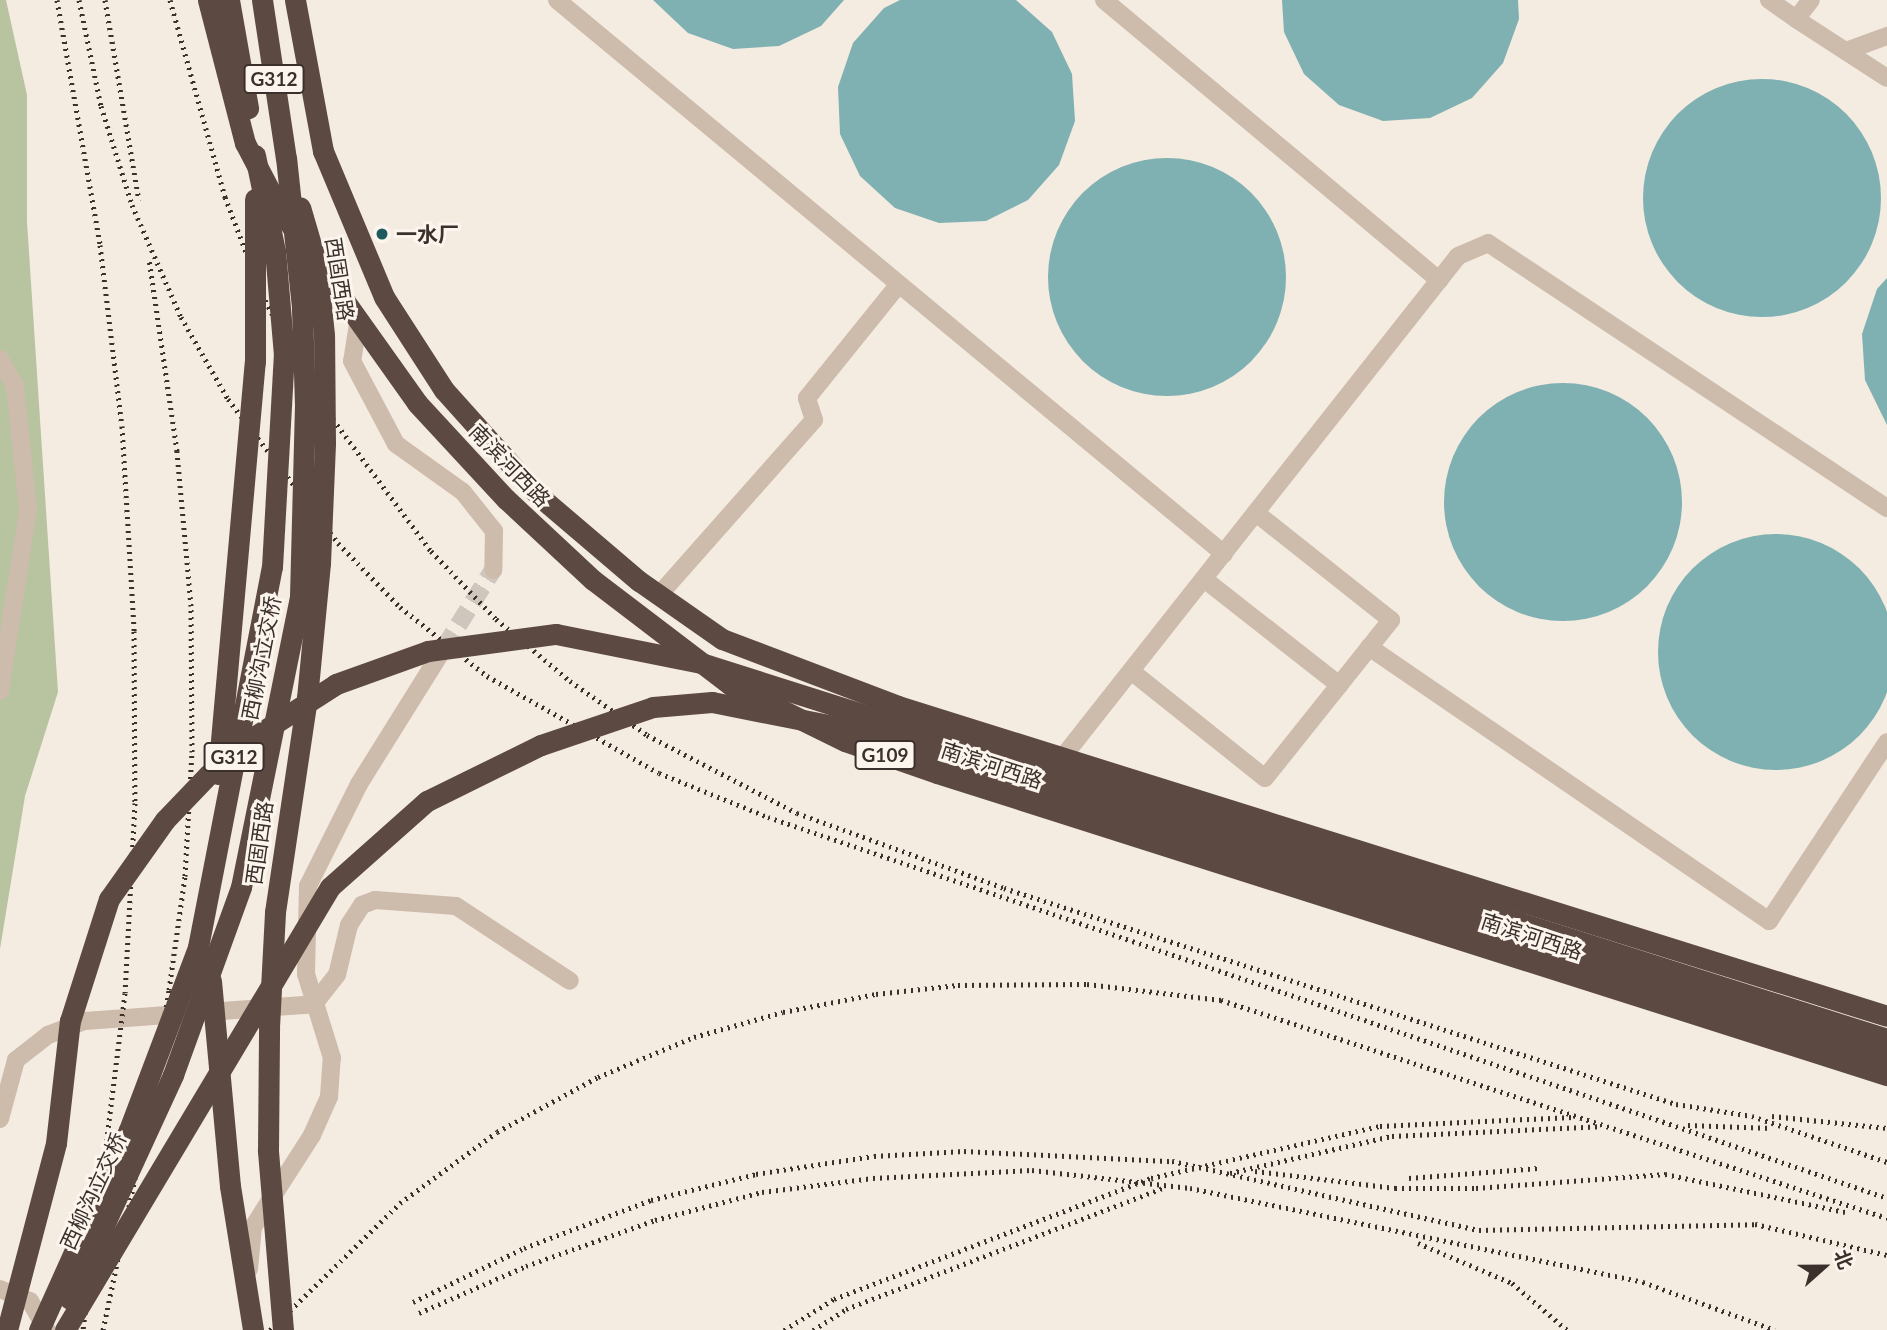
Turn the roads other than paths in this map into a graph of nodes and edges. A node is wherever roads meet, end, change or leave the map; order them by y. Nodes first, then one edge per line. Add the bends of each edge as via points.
1 (208, 0) edge
2 (229, 0) edge
3 (262, 0) edge
4 (295, 0) edge
5 (557, 0) edge
6 (1104, 0) edge
7 (1769, 0) edge
8 (1811, 0) edge
9 (1796, 19) junction
10 (1887, 36) edge
11 (1846, 51) junction
12 (1887, 78) edge
13 (255, 155) junction
14 (286, 158) junction
15 (1438, 280) junction
16 (899, 284) junction
17 (358, 324) junction
18 (0, 359) edge
19 (1887, 508) edge
20 (1256, 513) junction
21 (1224, 554) junction
22 (493, 570) tunnel mouth
23 (1204, 579) junction
24 (659, 595) junction
25 (1369, 647) junction
26 (444, 648) tunnel mouth
27 (1131, 671) junction
28 (1339, 685) junction
29 (0, 691) edge
30 (1887, 742) edge
31 (1062, 758) junction
32 (570, 981) dead end
33 (314, 1004) junction
34 (1887, 1016) edge
35 (1887, 1039) edge
36 (1887, 1055) edge
37 (1887, 1075) edge
38 (0, 1119) edge
39 (0, 1289) edge
40 (252, 1297) dead end
41 (8, 1330) edge
42 (39, 1330) edge
43 (47, 1330) edge
44 (56, 1330) edge
45 (65, 1330) edge
46 (253, 1330) edge
47 (283, 1330) edge

1 - 17 highway, 南滨河西路 / G109 via 244,143 279,210
2 - 13 highway, 西柳沟立交桥 / G312
3 - 14 highway, 西柳沟立交桥 / G312
4 - 24 highway, 南滨河西路 / G109 via 323,151 384,297 444,390 539,496
5 - 16 street
6 - 15 street
7 - 9 street
8 - 9 street
9 - 11 street
10 - 11 street
11 - 12 street
13 - 42 highway, 西柳沟立交桥 / G312, bridge via 275,251 284,355 272,567 198,947 129,1130
13 - 46 highway, 西固西路, bridge via 255,362 215,820 210,956 217,1076
14 - 44 highway, 西柳沟立交桥 / G312, bridge via 302,307 300,596 241,887 173,1074
14 - 47 highway, 西固西路, bridge via 317,265 324,335 325,443 319,577 307,698 275,912 268,1027 268,1150
15 - 19 street via 1458,256 1488,243
15 - 20 street
16 - 21 street
16 - 24 street via 807,398 814,420
17 - 22 street via 352,361 396,444 463,492 494,531
17 - 37 highway, 南滨河西路 / G109 via 444,432 506,499 593,580 731,685 845,741
18 - 29 street via 15,386 28,510
20 - 21 street
20 - 25 street via 1391,620
21 - 23 street
23 - 27 street
23 - 28 street
24 - 31 highway, 南滨河西路 / G109 via 722,639 898,706
25 - 28 street
25 - 30 street via 1769,921
26 - 33 street via 359,784 308,886 306,974
27 - 28 street via 1265,778
27 - 31 street
31 - 34 highway, 南滨河西路 / G109
32 - 33 street via 456,906 375,900 362,905 349,925 337,975
33 - 38 street via 85,1021 48,1035 16,1060
33 - 40 street via 332,1058 329,1097 312,1135 253,1227 248,1260
35 - 41 highway, bridge via 701,663 556,634 428,651 336,684 257,735 208,775 165,820 109,899 71,1021 56,1143
36 - 45 highway, bridge via 874,734 712,702 653,707 541,745 427,800 330,887
39 - 43 street via 30,1301

